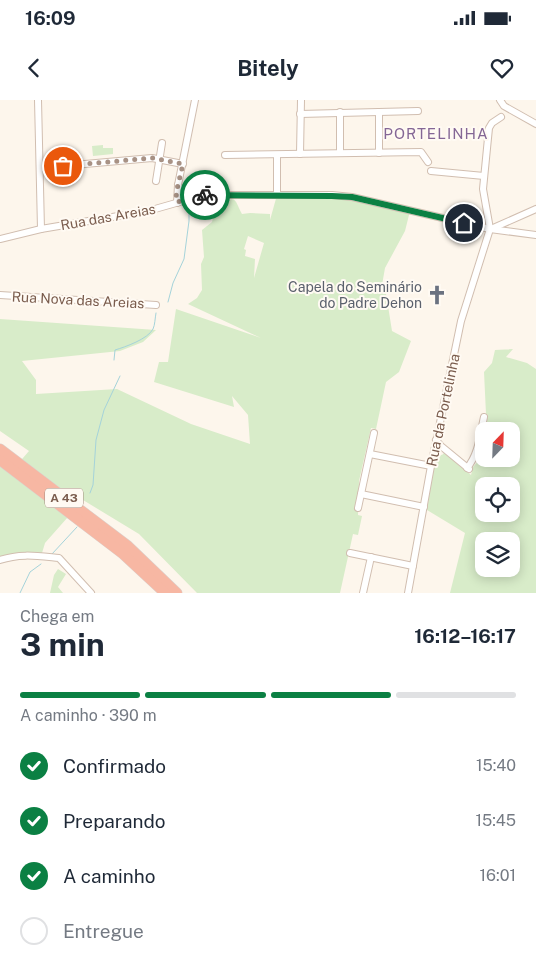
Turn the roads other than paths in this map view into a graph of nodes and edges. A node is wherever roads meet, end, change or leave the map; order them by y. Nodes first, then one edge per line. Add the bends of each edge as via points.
1 (38, 100) edge
2 (195, 100) edge
3 (301, 100) edge
4 (502, 103) edge
5 (511, 110) junction
6 (418, 111) dead end
7 (340, 112) junction
8 (379, 112) junction
9 (300, 114) junction
10 (501, 116) junction
11 (536, 124) edge
12 (162, 143) dead end
13 (340, 153) junction
14 (379, 153) junction
15 (300, 154) junction
16 (225, 155) dead end
17 (277, 155) junction
18 (159, 159) junction
19 (428, 162) dead end
20 (183, 164) junction
21 (40, 168) junction
22 (431, 171) dead end
23 (484, 176) junction
24 (156, 182) dead end
25 (178, 185) junction
26 (276, 195) junction
27 (190, 199) junction
28 (178, 202) junction
29 (163, 207) junction
30 (536, 209) edge
31 (41, 229) junction
32 (490, 229) junction
33 (536, 235) edge
34 (0, 238) edge
35 (0, 295) edge
36 (156, 305) dead end
37 (484, 417) dead end
38 (374, 433) dead end
39 (436, 440) junction
40 (0, 449) edge
41 (370, 454) junction
42 (0, 460) edge
43 (431, 466) junction
44 (361, 494) junction
45 (424, 507) junction
46 (358, 508) dead end
47 (126, 550) junction
48 (350, 553) dead end
49 (371, 557) junction
50 (0, 560) edge
51 (413, 566) junction
52 (91, 593) edge
53 (165, 593) edge
54 (177, 593) edge
55 (363, 593) edge
56 (408, 593) edge

1 - 21 street
2 - 20 street
3 - 9 street
4 - 5 street
4 - 10 street
5 - 10 street
5 - 11 street
6 - 8 street
7 - 8 street
7 - 9 street
7 - 13 street
8 - 14 street
9 - 15 street
10 - 23 street via 489,128
12 - 18 street
13 - 14 street
13 - 15 street
14 - 19 street via 421,152
15 - 17 street
16 - 17 street
17 - 26 street
18 - 20 street
18 - 21 street
18 - 24 street
20 - 25 street
21 - 31 street
22 - 23 street
23 - 32 street
25 - 27 street via 182,194
25 - 28 street
25 - 29 street via 170,203
26 - 27 street, Rua das Areias via 211,195
26 - 32 street, Rua das Areias via 352,197
27 - 28 street, Rua das Areias
28 - 29 street, Rua das Areias
29 - 31 street, Rua das Areias
30 - 32 street
31 - 34 street, Rua das Areias
32 - 33 street, Rua das Areias
32 - 39 street, Rua da Portelinha via 461,321
35 - 36 street, Rua Nova das Areias
37 - 39 street via 469,469
38 - 41 street
39 - 43 street, Rua da Portelinha
40 - 47 highway, A 43
41 - 43 street
41 - 44 street
42 - 47 highway, A 43
43 - 45 street, Rua da Portelinha
44 - 45 street
44 - 46 street
45 - 51 street, Rua da Portelinha
47 - 53 highway, A 43
47 - 54 highway, A 43
48 - 49 street
49 - 51 street
49 - 55 street
50 - 52 street via 24,554 59,558
51 - 56 street, Rua da Portelinha

